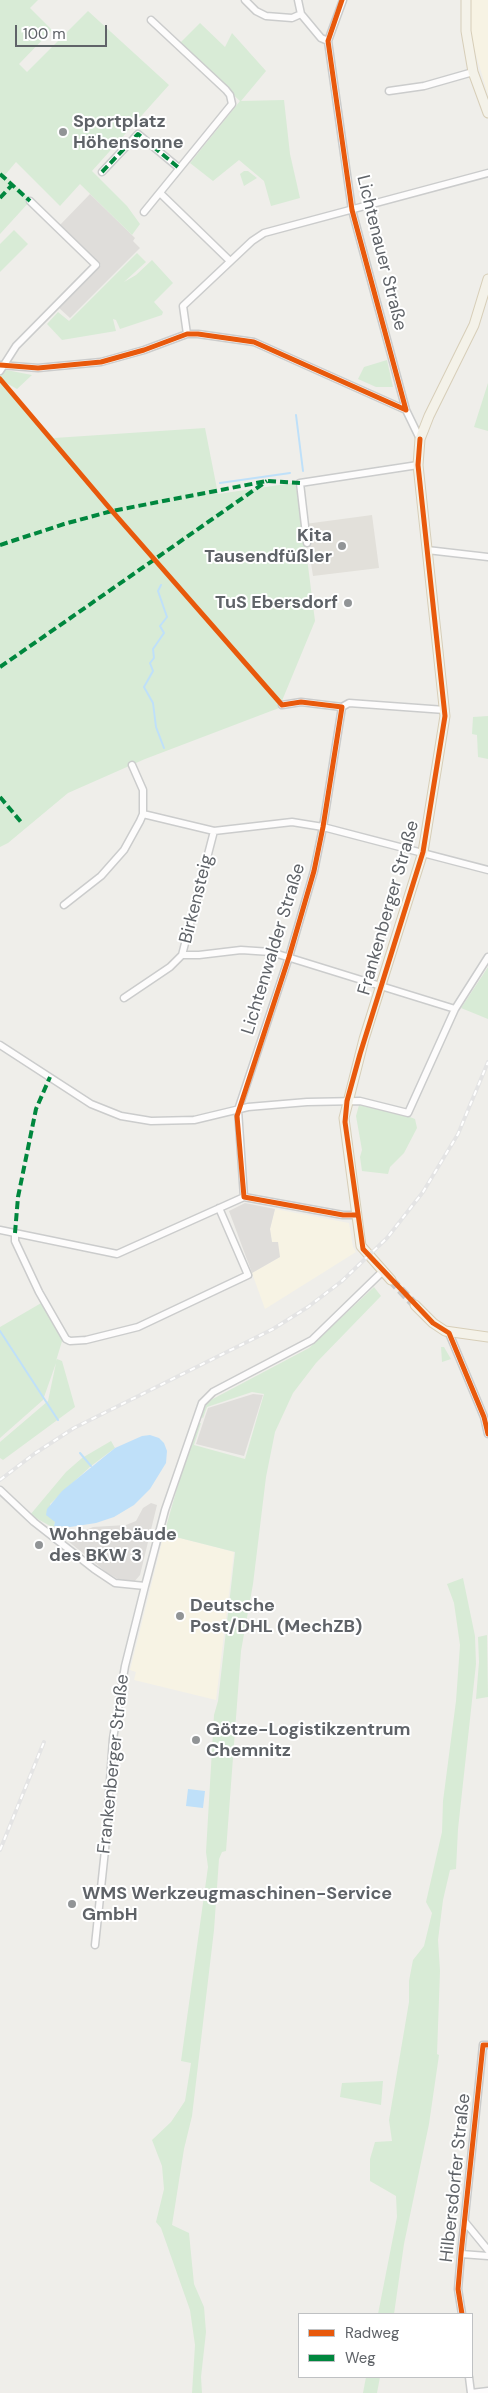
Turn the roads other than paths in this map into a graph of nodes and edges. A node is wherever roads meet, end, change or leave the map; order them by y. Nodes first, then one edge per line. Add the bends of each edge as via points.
1 (245, 0) edge
2 (298, 0) edge
3 (342, 0) edge
4 (466, 0) edge
5 (301, 14) junction
6 (151, 20) dead end
7 (328, 41) junction
8 (473, 72) junction
9 (388, 91) dead end
10 (488, 113) edge
11 (179, 168) junction
12 (102, 172) dead end
13 (488, 173) edge
14 (160, 193) junction
15 (30, 201) dead end
16 (352, 210) junction
17 (144, 212) dead end
18 (230, 262) junction
19 (488, 279) edge
20 (187, 334) junction
21 (1, 367) edge
22 (406, 410) junction
23 (420, 440) junction
24 (418, 465) junction
25 (307, 543) dead end
26 (427, 550) junction
27 (488, 557) edge
28 (282, 705) dead end
29 (342, 707) junction
30 (445, 710) junction
31 (132, 765) dead end
32 (143, 814) junction
33 (323, 827) junction
34 (214, 831) junction
35 (423, 852) junction
36 (488, 870) edge
37 (64, 905) dead end
38 (182, 955) junction
39 (289, 957) junction
40 (488, 957) edge
41 (382, 986) junction
42 (124, 998) dead end
43 (454, 1009) junction
44 (0, 1045) edge
45 (347, 1102) junction
46 (238, 1110) junction
47 (244, 1197) junction
48 (219, 1208) junction
49 (357, 1215) junction
50 (0, 1230) edge
51 (15, 1233) junction
52 (383, 1271) junction
53 (391, 1280) tunnel mouth
54 (415, 1305) tunnel mouth
55 (449, 1333) junction
56 (488, 1337) edge
57 (488, 1434) edge
58 (0, 1490) edge
59 (145, 1586) junction
60 (95, 1944) dead end
61 (486, 2045) edge
62 (465, 2222) junction
63 (488, 2250) edge
64 (461, 2254) junction
65 (488, 2256) edge
66 (462, 2313) edge
67 (469, 2378) edge
68 (488, 2391) edge
69 (471, 2393) edge

1 - 5 street via 266,16 292,18
2 - 5 street
3 - 7 street
4 - 8 main road via 466,31
5 - 7 street via 321,38
6 - 11 street via 230,95 232,104
7 - 16 street, Lichtenauer Straße
8 - 9 street via 424,86
8 - 10 main road
11 - 12 street via 138,134
11 - 14 street
13 - 16 street
14 - 17 street
14 - 18 street
15 - 21 street via 96,265 16,346
16 - 18 street via 264,233
16 - 22 street, Lichtenauer Straße
18 - 20 street via 183,306
19 - 23 main road, Frankenberger Straße via 474,325
20 - 21 street via 101,362 38,368
20 - 22 street via 254,342
22 - 23 street, Lichtenauer Straße
23 - 24 main road, Frankenberger Straße
24 - 25 street via 300,483
24 - 26 main road, Frankenberger Straße
26 - 27 street
26 - 30 main road, Frankenberger Straße
28 - 29 street via 301,702
29 - 30 street via 349,703
29 - 33 street, Lichtenwalder Straße
30 - 35 main road, Frankenberger Straße
31 - 32 street via 143,790
32 - 34 street
32 - 37 street via 124,850 101,876
33 - 34 street via 292,822
33 - 35 street
33 - 39 street, Lichtenwalder Straße
34 - 38 street, Birkensteig
35 - 36 street
35 - 41 main road, Frankenberger Straße
38 - 39 street via 250,950
38 - 42 street, Birkensteig
39 - 41 street
39 - 46 street, Lichtenwalder Straße
40 - 43 street
41 - 43 street
41 - 45 main road, Frankenberger Straße
43 - 45 street via 408,1113 360,1101
44 - 46 street via 83,1100 121,1116 177,1122
45 - 46 street via 290,1102
45 - 49 main road, Frankenberger Straße via 345,1122
46 - 47 street, Lichtenwalder Straße
47 - 48 street
47 - 49 street
48 - 51 street via 117,1254
48 - 51 street via 248,1275 138,1327 70,1342 40,1292 15,1241
49 - 52 main road, Frankenberger Straße via 362,1249
50 - 51 street
52 - 53 main road, Frankenberger Straße
52 - 59 street, Frankenberger Straße via 312,1340 213,1392 202,1403 165,1510
54 - 55 main road via 437,1327
55 - 56 main road
55 - 57 street via 484,1416
58 - 59 street via 34,1522 94,1569 115,1582
59 - 60 street, Frankenberger Straße via 125,1666 113,1739
61 - 62 street, Hilbersdorfer Straße
62 - 63 street
62 - 64 street, Hilbersdorfer Straße
64 - 65 street
64 - 66 street, Hilbersdorfer Straße via 458,2289
67 - 69 street
68 - 69 street

